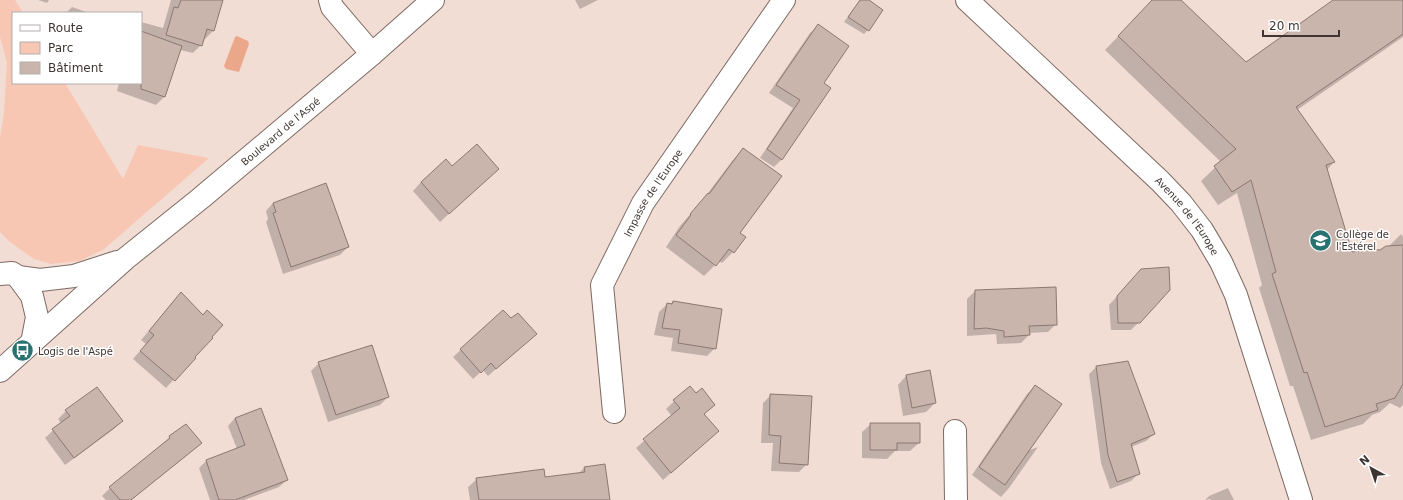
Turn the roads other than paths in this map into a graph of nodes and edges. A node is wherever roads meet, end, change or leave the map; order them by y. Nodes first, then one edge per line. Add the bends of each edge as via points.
1 (330, 0) edge
2 (433, 0) edge
3 (784, 0) edge
4 (967, 0) edge
5 (372, 54) junction
6 (125, 259) junction
7 (8, 270) edge
8 (32, 343) junction
9 (0, 371) edge
10 (614, 412) dead end
11 (955, 431) dead end
12 (956, 500) edge
13 (1301, 500) edge

1 - 5 street via 332,7
2 - 5 street, Boulevard de l'Aspé
3 - 10 street, Impasse de l'Europe via 643,203 602,285
4 - 13 street, Avenue de l'Europe via 1160,181 1202,230 1221,262 1236,295
5 - 6 street, Boulevard de l'Aspé
6 - 7 street, Boulevard de l'Aspé via 74,276 40,280
6 - 8 street, Boulevard de l'Aspé
7 - 8 street via 32,296 37,317
8 - 9 street, Boulevard de l'Aspé
11 - 12 street

